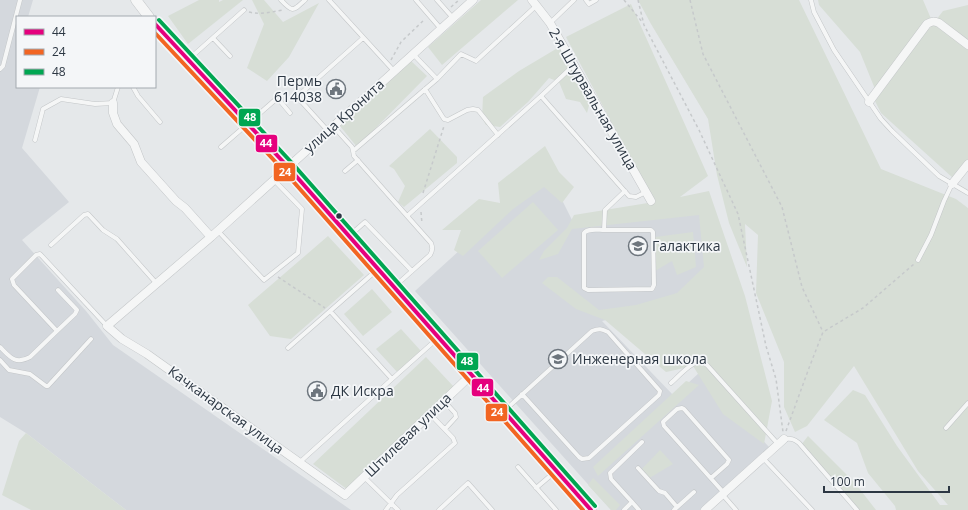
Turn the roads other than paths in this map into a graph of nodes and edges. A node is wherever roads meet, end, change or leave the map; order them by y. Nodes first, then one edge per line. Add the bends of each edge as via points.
1 (20, 0) edge
2 (136, 0) edge
3 (281, 0) edge
4 (306, 0) edge
5 (329, 0) edge
6 (416, 0) edge
7 (473, 0) edge
8 (574, 0) edge
9 (586, 0) edge
10 (596, 0) edge
11 (808, 0) edge
12 (811, 0) edge
13 (440, 1) edge
14 (534, 3) edge
15 (244, 10) road end
16 (814, 12) junction
17 (149, 16) edge
18 (453, 18) junction
19 (550, 23) junction
20 (156, 25) edge
21 (441, 29) junction
22 (213, 38) junction
23 (364, 38) junction
24 (968, 45) edge
25 (413, 54) junction
26 (230, 56) dead end
27 (188, 60) junction
28 (574, 65) junction
29 (392, 68) junction
30 (0, 69) edge
31 (437, 79) junction
32 (118, 88) edge
33 (134, 88) edge
34 (425, 89) junction
35 (541, 96) junction
36 (869, 102) junction
37 (113, 103) junction
38 (290, 113) dead end
39 (160, 122) dead end
40 (248, 124) junction
41 (330, 129) junction
42 (498, 135) junction
43 (36, 140) dead end
44 (221, 147) dead end
45 (353, 151) junction
46 (358, 160) junction
47 (968, 164) edge
48 (288, 167) junction
49 (345, 171) dead end
50 (274, 180) junction
51 (952, 184) junction
52 (624, 191) junction
53 (646, 192) junction
54 (968, 193) edge
55 (651, 201) dead end
56 (407, 216) junction
57 (604, 230) junction
58 (218, 231) junction
59 (349, 236) junction
60 (211, 237) junction
61 (51, 245) dead end
62 (918, 260) road end
63 (378, 270) junction
64 (412, 271) junction
65 (156, 284) junction
66 (394, 287) junction
67 (58, 290) dead end
68 (330, 311) junction
69 (107, 326) junction
70 (57, 331) junction
71 (438, 337) junction
72 (91, 339) dead end
73 (0, 347) edge
74 (288, 348) dead end
75 (0, 360) edge
76 (471, 375) junction
77 (392, 379) junction
78 (671, 383) dead end
79 (522, 394) junction
80 (444, 401) junction
81 (968, 403) edge
82 (503, 411) junction
83 (430, 414) junction
84 (946, 428) dead end
85 (444, 429) junction
86 (781, 441) junction
87 (642, 442) dead end
88 (763, 458) junction
89 (299, 463) junction
90 (518, 467) dead end
91 (638, 468) dead end
92 (556, 471) junction
93 (364, 477) junction
94 (711, 478) junction
95 (536, 488) junction
96 (694, 492) dead end
97 (723, 494) junction
98 (345, 495) joint
99 (632, 502) junction
100 (391, 503) junction
101 (676, 509) edge
102 (386, 510) edge
103 (398, 510) edge
104 (439, 510) edge
105 (492, 510) edge
106 (556, 510) edge
107 (591, 510) edge
108 (624, 510) edge
109 (639, 510) edge
110 (705, 510) edge
111 (736, 510) edge
112 (812, 510) edge
113 (857, 510) edge

1 - 30 lane via 3,66
2 - 17 street
3 - 4 lane via 289,9 295,9
5 - 23 lane
6 - 21 lane
7 - 18 street, улица Кронита
8 - 19 lane
9 - 10 lane via 589,4
11 - 16 lane
12 - 16 lane
13 - 18 lane
14 - 19 street, 2-я Штурвальная улица
14 - 31 lane via 476,61 461,54
15 - 22 lane
16 - 36 lane via 834,50
18 - 21 street, улица Кронита
19 - 28 street, 2-я Штурвальная улица
20 - 27 street
21 - 25 street, улица Кронита
22 - 26 lane
22 - 27 lane
23 - 29 lane
23 - 41 lane via 299,95 300,100
24 - 36 street via 939,23 934,21 927,24
25 - 29 street, улица Кронита
25 - 31 lane
27 - 40 street
28 - 35 lane
28 - 53 street, 2-я Штурвальная улица
29 - 41 street, улица Кронита
31 - 34 lane
32 - 37 lane
33 - 39 lane
34 - 42 lane via 444,120 467,110 478,110
34 - 45 lane
35 - 42 lane
35 - 52 lane
36 - 51 lane via 892,132 939,176
37 - 43 lane via 95,104 61,99 43,109
37 - 60 street via 117,124 134,144 141,162
38 - 40 lane via 280,101 275,100
40 - 44 lane
40 - 48 street
41 - 45 lane via 352,147
41 - 48 street, улица Кронита
42 - 56 lane
45 - 46 lane
46 - 49 lane
46 - 56 lane
47 - 51 street
48 - 50 street, улица Кронита
48 - 59 street
50 - 58 street, улица Кронита
50 - 58 lane via 302,209 298,253 264,280
51 - 54 lane
51 - 62 lane
52 - 53 lane via 633,198
52 - 57 lane via 605,210
53 - 55 street, 2-я Штурвальная улица
56 - 64 lane via 433,247 432,252
57 - 57 lane via 590,230 584,233 584,288 652,289 653,232
58 - 60 street, улица Кронита
59 - 63 street
59 - 64 lane via 364,222
60 - 65 street, улица Кронита
61 - 65 lane via 88,214 103,230 117,239
63 - 66 street
63 - 68 lane
64 - 66 lane
65 - 69 street, улица Кронита
66 - 71 street
67 - 70 lane via 77,310
68 - 74 lane
68 - 77 lane
69 - 70 lane via 42,255 38,254 14,276 12,282
69 - 89 street, Качканарская улица
70 - 73 lane via 25,360 11,359
71 - 76 street
71 - 77 lane
72 - 75 lane via 48,386 30,374 9,370
76 - 80 street, Штилевая улица
76 - 82 street
77 - 89 lane
78 - 86 lane via 693,364 702,362
79 - 79 lane via 597,329 608,332 660,391 659,395 586,459 579,457
79 - 82 lane
80 - 83 street, Штилевая улица
80 - 85 lane via 456,414 455,419
81 - 84 lane
82 - 92 street
83 - 85 lane
83 - 93 street, Штилевая улица
85 - 100 lane via 454,438 455,444
86 - 88 street
86 - 113 lane via 789,438 800,444
87 - 99 lane via 610,473 611,479
88 - 97 street
88 - 112 lane
89 - 98 street, Качканарская улица
90 - 95 lane
91 - 101 lane via 659,491 665,493
92 - 95 lane
92 - 107 street
93 - 98 street, Штилевая улица
93 - 100 lane
94 - 94 lane via 663,424 679,408 684,409 729,460
94 - 97 lane
95 - 106 lane
96 - 101 lane
97 - 110 street
97 - 111 lane
99 - 108 lane
99 - 109 lane
100 - 102 lane
100 - 103 lane
104 - 105 lane via 468,483

